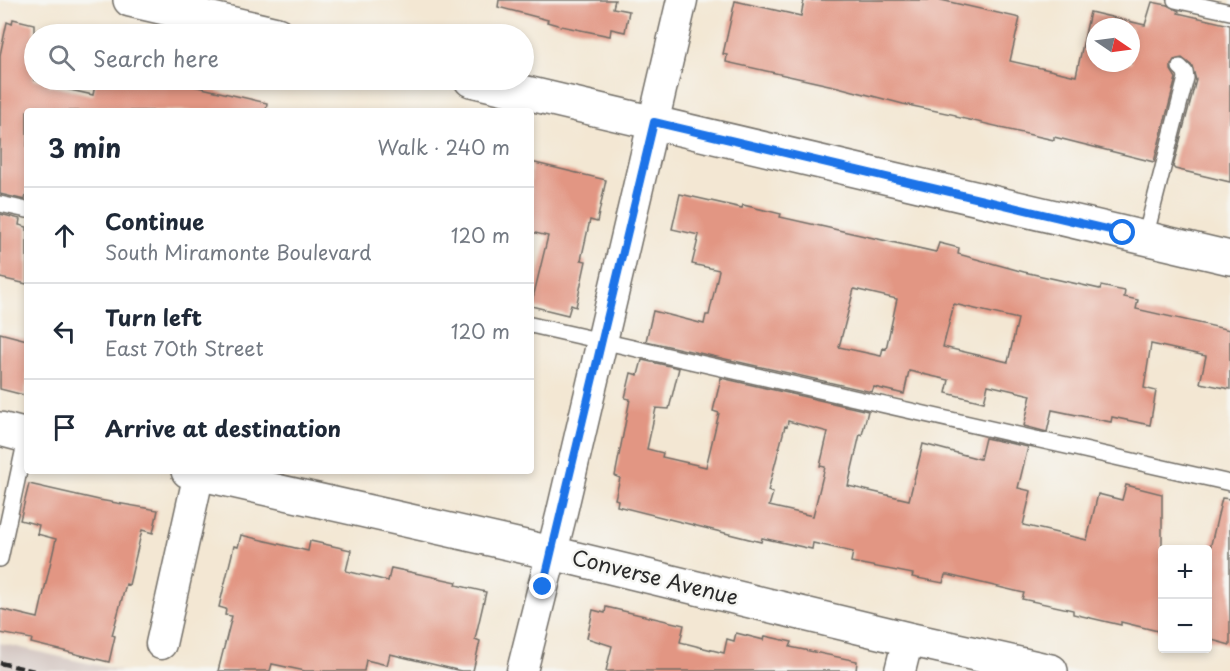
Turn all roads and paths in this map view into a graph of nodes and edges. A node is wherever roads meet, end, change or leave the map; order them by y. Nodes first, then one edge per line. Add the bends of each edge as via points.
1 (130, 0) edge
2 (682, 0) edge
3 (1175, 0) edge
4 (1230, 12) edge
5 (234, 24) edge
6 (1180, 67) dead end
7 (515, 90) edge
8 (654, 122) junction
9 (0, 204) edge
10 (24, 209) edge
11 (1145, 238) junction
12 (1230, 258) edge
13 (534, 326) edge
14 (602, 342) junction
15 (0, 429) edge
16 (24, 434) edge
17 (24, 449) edge
18 (194, 474) edge
19 (203, 474) edge
20 (1230, 483) edge
21 (552, 553) junction
22 (0, 559) edge
23 (908, 639) junction
24 (161, 644) dead end
25 (522, 671) edge
26 (900, 671) edge
27 (1051, 671) edge

1 - 5 street
2 - 8 street
3 - 4 lane
6 - 11 lane via 1186,78
7 - 8 street
8 - 11 street
8 - 14 street
9 - 10 lane
11 - 12 street
13 - 14 lane
14 - 20 lane
14 - 21 street
15 - 16 street
17 - 22 lane
18 - 24 street
19 - 21 street, Converse Avenue
21 - 23 street, Converse Avenue
21 - 25 street
23 - 26 street
23 - 27 street, Converse Avenue

